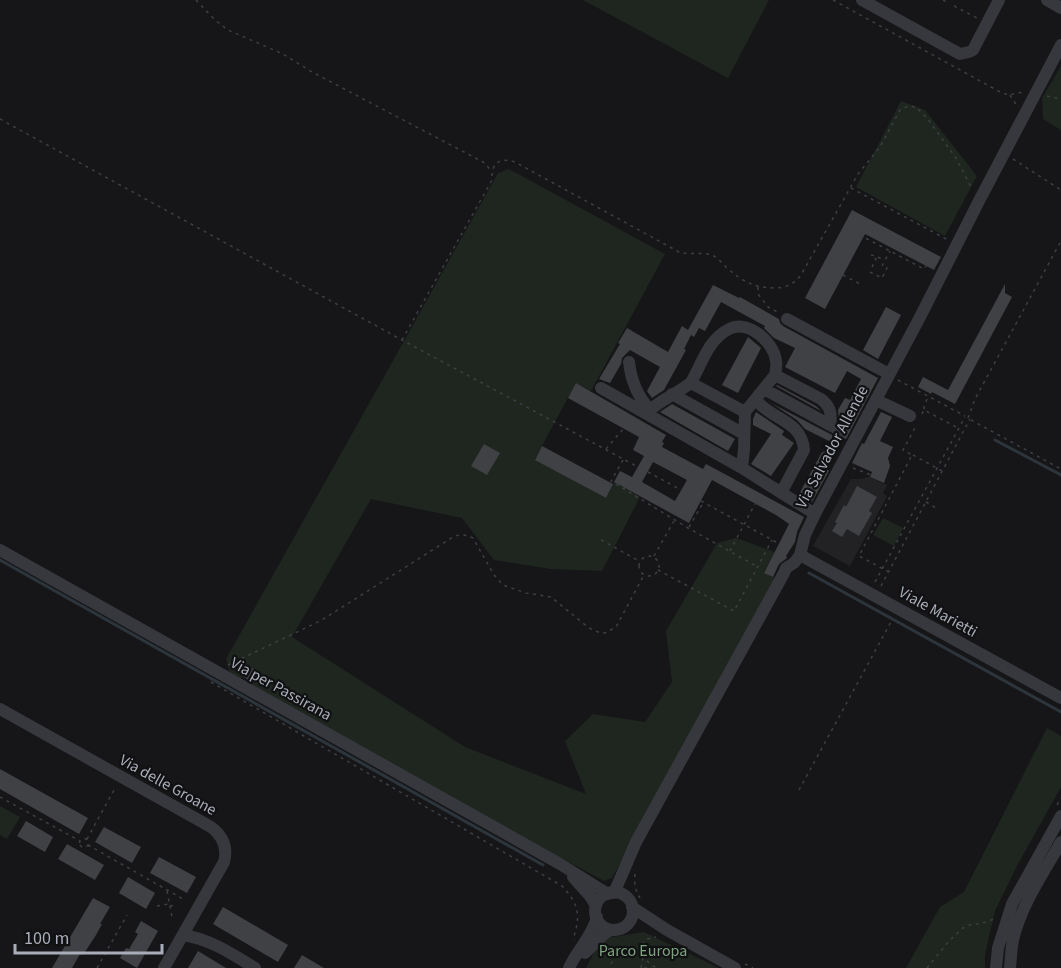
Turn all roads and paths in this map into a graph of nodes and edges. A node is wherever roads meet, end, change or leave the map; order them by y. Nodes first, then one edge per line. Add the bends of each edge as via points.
1 (196, 0) edge
2 (833, 0) edge
3 (862, 0) edge
4 (999, 0) edge
5 (1047, 0) edge
6 (954, 6) dead end
7 (1061, 8) edge
8 (987, 24) junction
9 (1061, 45) edge
10 (1024, 92) dead end
11 (1040, 94) dead end
12 (1061, 99) edge
13 (0, 119) edge
14 (1007, 155) dead end
15 (491, 171) junction
16 (849, 188) junction
17 (1061, 190) edge
18 (980, 199) junction
19 (859, 230) dead end
20 (1061, 242) edge
21 (885, 244) dead end
22 (956, 244) junction
23 (883, 247) junction
24 (889, 249) junction
25 (901, 252) dead end
26 (899, 256) junction
27 (914, 260) dead end
28 (878, 261) dead end
29 (912, 263) junction
30 (925, 265) dead end
31 (872, 267) dead end
32 (870, 272) dead end
33 (843, 275) dead end
34 (862, 285) dead end
35 (758, 286) junction
36 (787, 319) joint
37 (402, 340) junction
38 (629, 362) dead end
39 (775, 375) junction
40 (889, 375) junction
41 (691, 383) junction
42 (601, 388) dead end
43 (764, 390) junction
44 (672, 394) junction
45 (928, 397) junction
46 (756, 400) junction
47 (876, 400) junction
48 (924, 410) junction
49 (648, 411) junction
50 (745, 412) junction
51 (910, 416) dead end
52 (967, 418) junction
53 (624, 428) dead end
54 (958, 428) junction
55 (744, 434) junction
56 (856, 438) junction
57 (881, 447) dead end
58 (606, 449) junction
59 (912, 455) junction
60 (623, 459) junction
61 (638, 467) dead end
62 (849, 467) dead end
63 (741, 468) junction
64 (937, 468) junction
65 (1061, 469) edge
66 (942, 471) junction
67 (648, 472) dead end
68 (871, 475) dead end
69 (681, 490) dead end
70 (781, 493) junction
71 (926, 502) junction
72 (755, 504) dead end
73 (938, 509) dead end
74 (815, 514) junction
75 (674, 520) junction
76 (744, 524) junction
77 (688, 528) junction
78 (601, 540) dead end
79 (772, 540) junction
80 (776, 542) dead end
81 (0, 550) edge
82 (730, 551) junction
83 (800, 555) junction
84 (654, 557) junction
85 (640, 561) junction
86 (758, 567) junction
87 (883, 568) junction
88 (658, 570) junction
89 (889, 572) junction
90 (644, 574) junction
91 (879, 587) dead end
92 (872, 589) dead end
93 (892, 620) dead end
94 (210, 675) junction
95 (1061, 698) edge
96 (0, 710) edge
97 (114, 790) dead end
98 (799, 790) dead end
99 (0, 797) edge
100 (1061, 816) edge
101 (87, 839) junction
102 (80, 841) junction
103 (1061, 842) edge
104 (88, 845) junction
105 (546, 857) junction
106 (629, 859) junction
107 (635, 872) dead end
108 (167, 890) junction
109 (611, 893) junction
110 (183, 899) dead end
111 (633, 901) junction
112 (169, 905) junction
113 (176, 905) dead end
114 (157, 906) dead end
115 (596, 912) junction
116 (126, 915) dead end
117 (172, 917) dead end
118 (995, 919) dead end
119 (629, 923) junction
120 (611, 930) junction
121 (662, 933) junction
122 (183, 936) junction
123 (584, 945) junction
124 (616, 955) dead end
125 (643, 958) junction
126 (611, 964) dead end
127 (97, 968) edge
128 (164, 968) edge
129 (255, 968) edge
130 (570, 968) edge
131 (642, 968) edge
132 (656, 968) edge
133 (735, 968) edge
134 (927, 968) edge
135 (996, 968) edge
136 (1010, 968) edge

1 - 15 path via 228,30 283,54 485,163
2 - 10 path via 1002,93
3 - 8 street via 960,54 973,50
4 - 8 street
5 - 7 street
6 - 8 path
9 - 18 street, Via Salvador Allende
11 - 12 path
13 - 37 path
14 - 17 path
15 - 35 path via 496,163 506,159 515,162 679,252 713,256 744,281
15 - 37 path via 492,180
16 - 18 path via 880,147 900,110 908,106 916,107 927,118
16 - 22 path
16 - 35 path via 796,282 775,288
18 - 22 street, Via Salvador Allende
19 - 23 path via 856,233
20 - 52 path
21 - 23 path
22 - 40 street, Via Salvador Allende
23 - 24 path
24 - 26 path
24 - 32 path via 882,278
25 - 26 path
26 - 29 path
27 - 29 path
28 - 31 path via 880,258 872,255 876,259
29 - 30 path via 924,269
33 - 34 path
35 - 36 path via 758,294 768,307
36 - 40 street
37 - 58 path
38 - 49 street via 631,376
39 - 41 street via 772,348 759,335 739,326 730,328 708,348
39 - 43 street
39 - 43 street via 826,403 833,426
40 - 45 path
40 - 47 street, Via Salvador Allende
41 - 44 street
41 - 50 street
42 - 49 street
43 - 46 street
44 - 49 street
44 - 55 street
45 - 48 path
45 - 52 path
46 - 50 street
46 - 70 street via 799,432 803,442 804,450
47 - 51 street
47 - 56 street, Via Salvador Allende
48 - 54 path
48 - 59 path via 903,450
49 - 63 street
50 - 55 street
52 - 54 path
52 - 65 path
52 - 66 path
53 - 58 path
54 - 64 path
55 - 63 street
56 - 57 path
56 - 74 street, Via Salvador Allende
58 - 60 path
59 - 64 path
59 - 87 path via 859,556
60 - 61 path
60 - 75 path via 611,482
62 - 68 path
63 - 70 street
64 - 66 path
64 - 87 path
66 - 71 path
67 - 69 path
70 - 74 street
71 - 73 path
71 - 89 path
72 - 76 path
74 - 83 street, Via Salvador Allende
75 - 77 path
75 - 84 path
76 - 77 path via 702,501
76 - 79 path
76 - 82 path
77 - 82 path
78 - 85 path
79 - 80 path
79 - 86 path
81 - 94 street, Via per Passirana
82 - 86 path
83 - 95 street, Viale Marietti
83 - 106 street, Via Salvador Allende via 786,568
84 - 85 path
84 - 88 path
85 - 90 path
86 - 88 path via 734,612
87 - 89 path
87 - 92 path
88 - 90 path via 653,575
89 - 91 path
90 - 94 path via 616,627 598,632 551,597 503,585 472,538 459,534 322,620
93 - 98 path
94 - 105 street, Via per Passirana
94 - 123 path via 562,886 576,904 578,916 573,939
96 - 122 street, Via delle Groane via 221,836 225,843 224,862
97 - 101 path
99 - 102 path
100 - 135 street via 1012,904
101 - 102 path
101 - 104 path
102 - 104 path via 82,846
103 - 136 street via 1020,919
104 - 108 path
105 - 109 street, Via per Passirana
105 - 115 street, Via per Passirana via 577,881 590,896
106 - 109 street, Via Salvador Allende
106 - 111 street, Via Salvador Allende
107 - 111 path via 637,893
108 - 110 path
108 - 112 path
109 - 111 street
109 - 115 street via 601,899
111 - 119 street
111 - 121 street
112 - 113 path
112 - 114 path
112 - 117 path
115 - 120 street via 602,926
115 - 123 street via 594,927
116 - 127 path
118 - 134 path via 963,928
119 - 120 street
119 - 121 street
120 - 130 street
121 - 125 path via 643,941
121 - 133 street
122 - 128 street, Via delle Groane
122 - 129 street via 219,946
123 - 130 street
124 - 126 path
125 - 131 path
125 - 132 path
131 - 132 path

